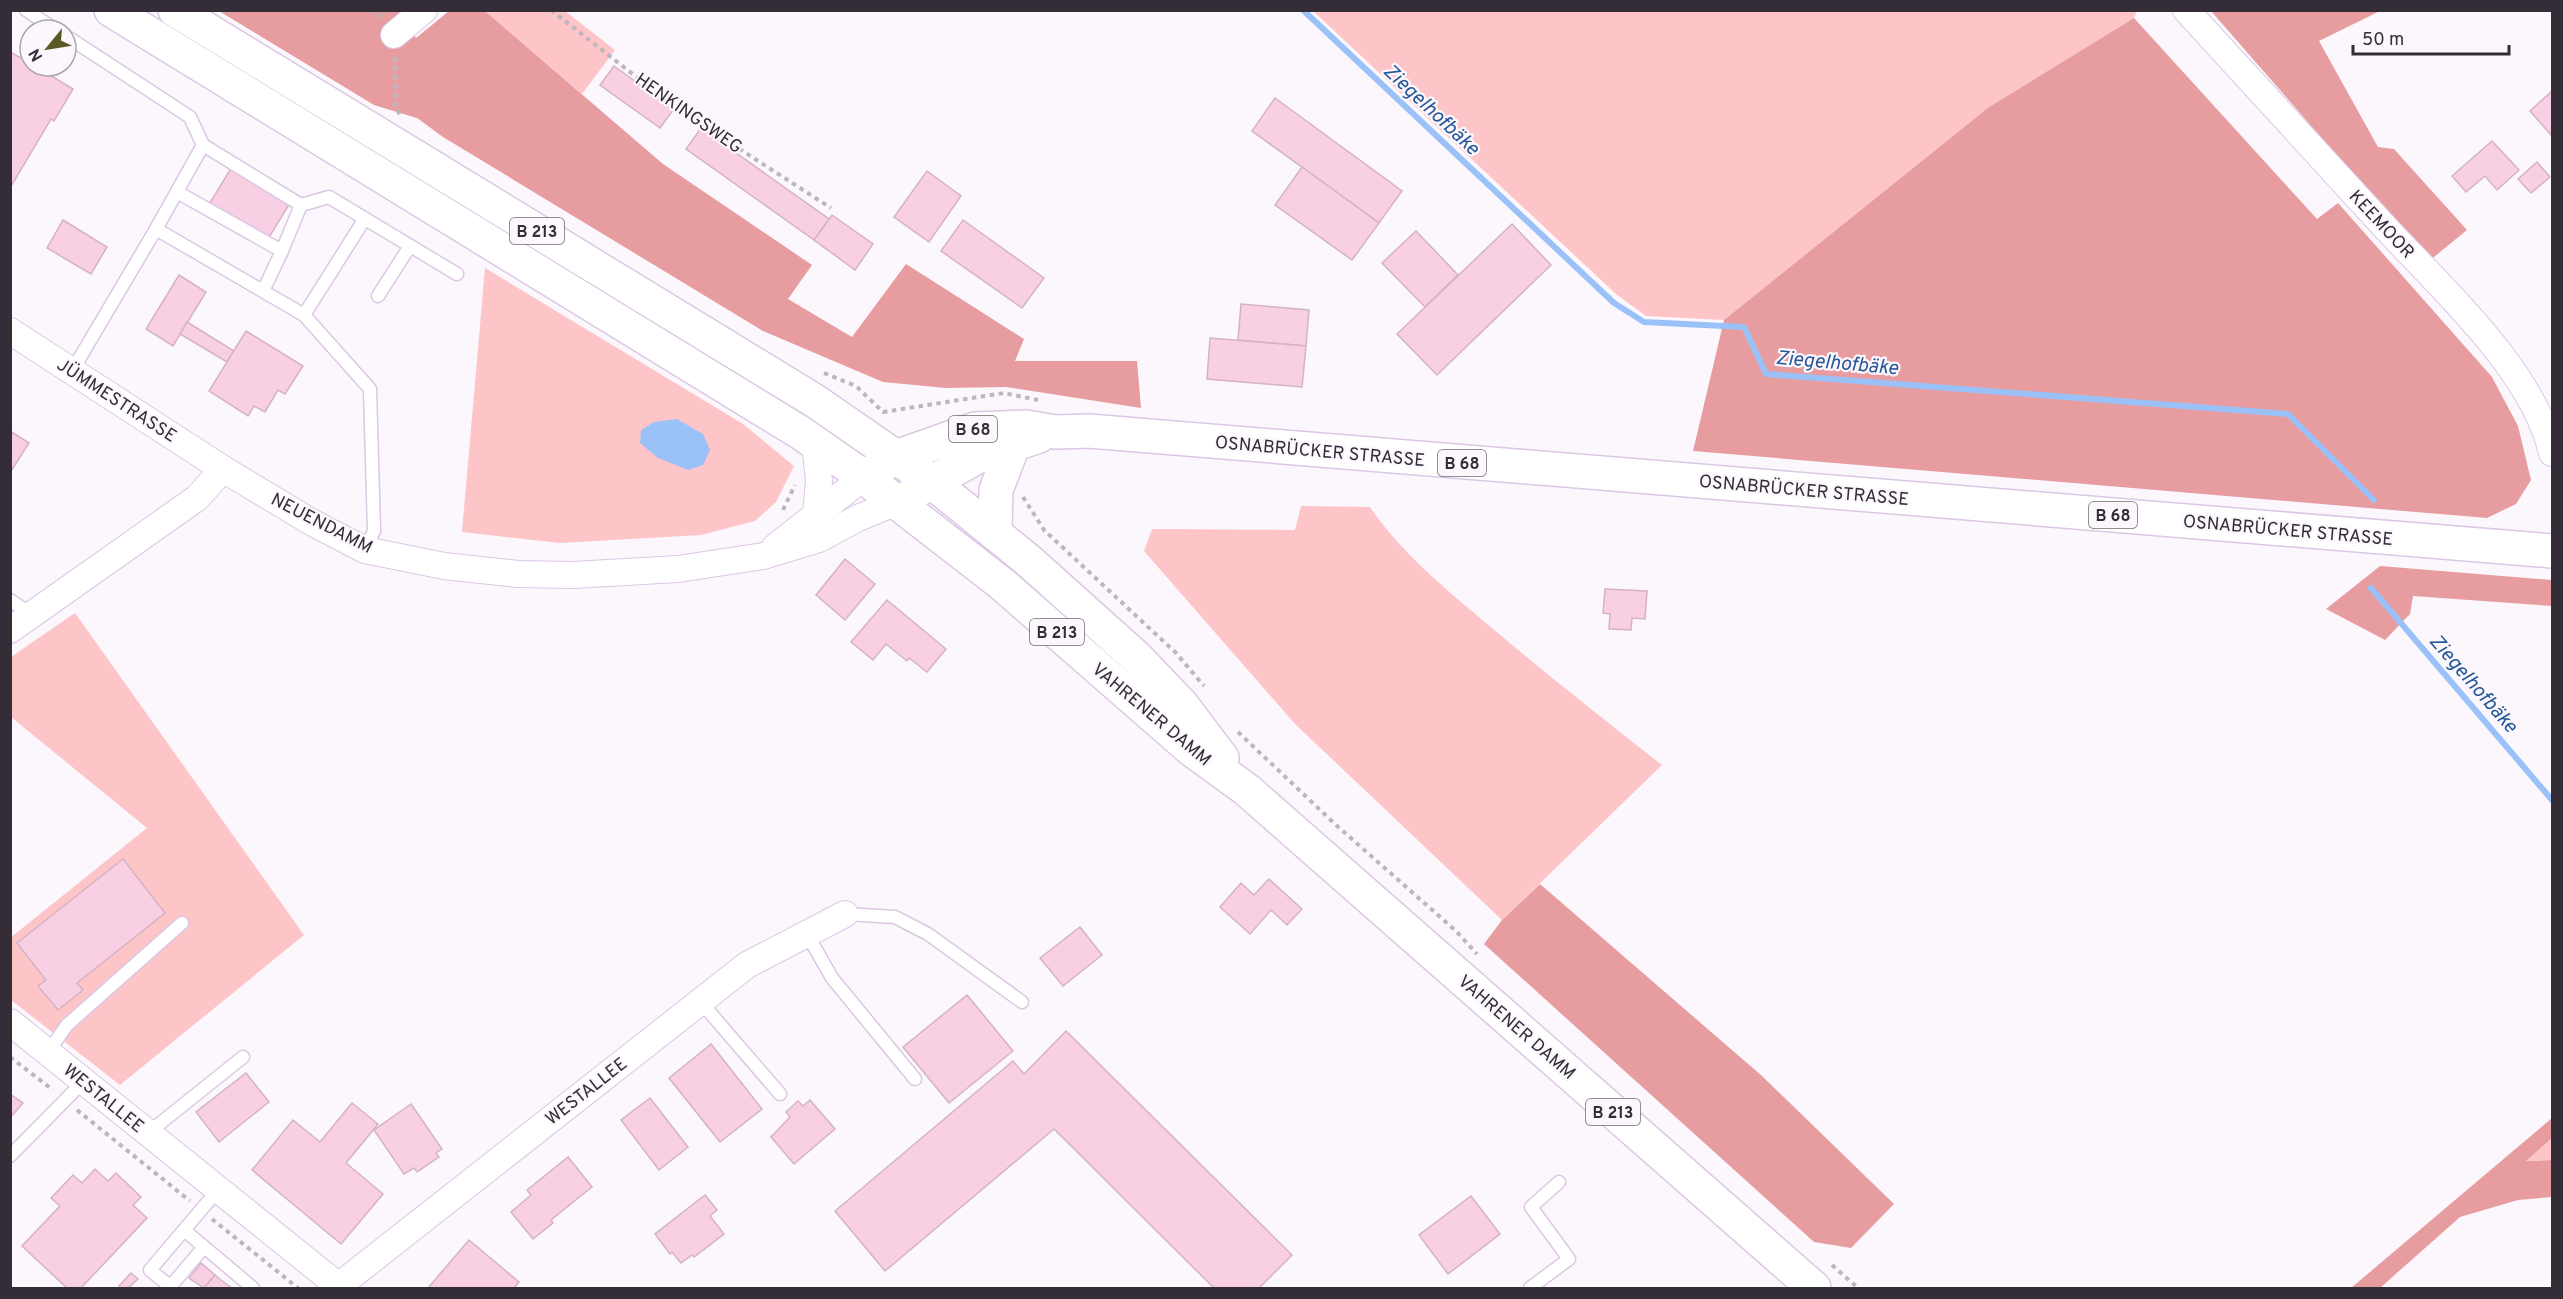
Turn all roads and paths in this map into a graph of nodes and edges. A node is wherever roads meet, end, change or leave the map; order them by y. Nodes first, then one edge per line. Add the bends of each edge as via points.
1 (111, 10) edge
2 (175, 10) edge
3 (372, 10) edge
4 (424, 10) edge
5 (551, 10) edge
6 (2186, 10) edge
7 (394, 35) junction
8 (78, 44) edge
9 (405, 125) dead end
10 (203, 145) junction
11 (177, 192) junction
12 (301, 205) junction
13 (831, 208) dead end
14 (364, 220) junction
15 (156, 229) junction
16 (410, 246) junction
17 (282, 251) junction
18 (457, 274) dead end
19 (263, 291) junction
20 (378, 296) dead end
21 (304, 315) junction
22 (10, 331) edge
23 (815, 369) dead end
24 (72, 371) junction
25 (927, 405) junction
26 (1052, 417) junction
27 (942, 439) junction
28 (815, 443) junction
29 (1014, 443) junction
30 (2553, 453) edge
31 (896, 457) junction
32 (224, 469) junction
33 (864, 477) junction
34 (933, 483) junction
35 (792, 489) dead end
36 (996, 490) junction
37 (897, 502) junction
38 (816, 515) junction
39 (779, 517) dead end
40 (995, 533) junction
41 (365, 550) junction
42 (2553, 551) edge
43 (763, 556) junction
44 (10, 600) edge
45 (32, 615) junction
46 (10, 630) edge
47 (1209, 695) dead end
48 (1236, 730) dead end
49 (1247, 790) junction
50 (845, 914) joint
51 (182, 923) dead end
52 (807, 934) junction
53 (1479, 956) dead end
54 (700, 1001) junction
55 (1022, 1002) dead end
56 (10, 1022) edge
57 (48, 1052) junction
58 (10, 1057) edge
59 (243, 1057) dead end
60 (915, 1079) dead end
61 (84, 1081) junction
62 (780, 1094) dead end
63 (66, 1100) junction
64 (148, 1133) junction
65 (10, 1156) edge
66 (1559, 1182) dead end
67 (218, 1190) junction
68 (201, 1210) junction
69 (184, 1230) junction
70 (204, 1247) junction
71 (230, 1269) junction
72 (1823, 1277) edge
73 (241, 1278) junction
74 (221, 1280) dead end
75 (171, 1288) edge
76 (232, 1288) edge
77 (251, 1288) edge
78 (298, 1288) edge
79 (338, 1288) edge
80 (1530, 1288) edge
81 (1858, 1288) edge

1 - 28 main road, B 213
2 - 31 main road, B 213 via 815,401
3 - 7 path via 391,23
4 - 7 street
5 - 13 path, HENKINGSWEG via 676,108
6 - 30 street, KEEMOOR via 2490,343 2523,383 2548,432
7 - 9 path via 395,106
8 - 10 lane via 190,117
10 - 11 lane
10 - 12 lane
11 - 15 lane
11 - 17 lane
12 - 14 lane via 329,197
12 - 17 lane
14 - 16 lane
14 - 21 lane
15 - 19 lane
15 - 24 lane
16 - 18 lane
16 - 20 lane
17 - 19 lane
19 - 21 lane
21 - 41 lane via 370,389 374,531
22 - 24 street, JÜMMESTRASSE
23 - 25 path via 855,386 883,412
24 - 32 street, JÜMMESTRASSE
25 - 26 path via 1004,393
25 - 27 path
26 - 27 main road, OSNABRÜCKER STRASSE / B 68 via 1026,427 975,429
26 - 29 main road, OSNABRÜCKER STRASSE / B 68
26 - 42 main road, OSNABRÜCKER STRASSE / B 68 via 1118,434
27 - 31 main road, OSNABRÜCKER STRASSE / B 68
28 - 33 main road, B 213
28 - 38 street via 819,481
29 - 34 main road, OSNABRÜCKER STRASSE / B 68 via 977,457
29 - 36 main road, B 68
31 - 33 main road, OSNABRÜCKER STRASSE / B 68
31 - 34 main road, VAHRENER DAMM / B 213
32 - 41 street, NEUENDAMM
32 - 45 street via 197,498
33 - 37 main road, VAHRENER DAMM / B 213
33 - 38 street, NEUENDAMM
34 - 37 main road, OSNABRÜCKER STRASSE / B 68
34 - 40 main road, VAHRENER DAMM / B 213
35 - 39 path
36 - 40 main road, B 68
36 - 47 path via 1023,497 1044,530 1176,653
37 - 43 street, NEUENDAMM via 819,539
37 - 49 main road, VAHRENER DAMM / B 213 via 1002,584 1191,750
38 - 43 street, NEUENDAMM
40 - 49 main road, VAHRENER DAMM / B 213 via 1136,657 1182,705
41 - 43 street, NEUENDAMM via 444,566 540,575 678,569
44 - 45 lane
45 - 46 street
48 - 53 path
49 - 72 main road, VAHRENER DAMM / B 213
50 - 52 street, WESTALLEE
50 - 55 lane via 895,917 928,934
51 - 57 lane via 67,1025
52 - 54 street, WESTALLEE via 747,965
52 - 60 lane via 832,978
54 - 62 lane
54 - 79 street, WESTALLEE
56 - 57 street, WESTALLEE
57 - 61 street, WESTALLEE
58 - 63 path
59 - 64 lane
61 - 63 lane
61 - 64 street, WESTALLEE
63 - 65 lane
63 - 68 path
64 - 67 street, WESTALLEE
66 - 80 lane via 1532,1206 1569,1259
67 - 68 lane
67 - 79 street, WESTALLEE
68 - 69 lane
68 - 78 path
69 - 70 lane
69 - 75 lane via 150,1270
70 - 71 lane
70 - 75 lane
71 - 73 lane
71 - 74 lane
72 - 81 path
73 - 76 lane
73 - 77 lane

